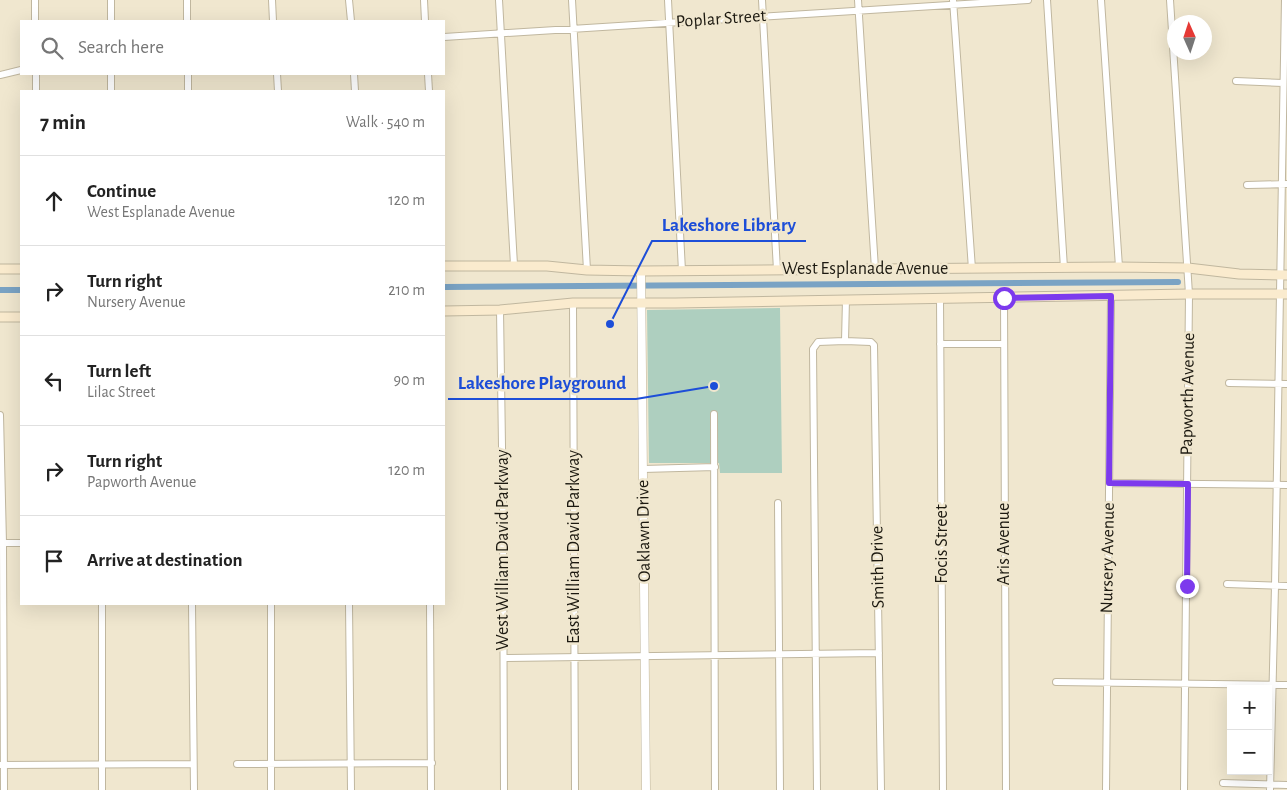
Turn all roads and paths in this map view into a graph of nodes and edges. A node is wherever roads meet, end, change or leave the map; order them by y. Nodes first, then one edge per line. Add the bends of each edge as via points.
1 (35, 0) edge
2 (111, 0) edge
3 (187, 0) edge
4 (272, 0) edge
5 (349, 0) edge
6 (424, 0) edge
7 (499, 0) edge
8 (572, 0) edge
9 (668, 0) edge
10 (762, 0) edge
11 (858, 0) edge
12 (1028, 0) edge
13 (1047, 0) edge
14 (1101, 0) edge
15 (1170, 0) edge
16 (1286, 0) edge
17 (953, 2) edge
18 (859, 10) junction
19 (763, 16) junction
20 (36, 20) edge
21 (111, 20) edge
22 (187, 20) edge
23 (274, 20) edge
24 (351, 20) edge
25 (425, 20) edge
26 (670, 22) junction
27 (573, 29) junction
28 (501, 34) junction
29 (445, 37) edge
30 (20, 70) edge
31 (0, 75) edge
32 (36, 75) edge
33 (111, 75) edge
34 (188, 75) edge
35 (277, 75) edge
36 (354, 75) edge
37 (428, 75) edge
38 (1236, 81) dead end
39 (1283, 83) junction
40 (36, 90) edge
41 (111, 90) edge
42 (188, 90) edge
43 (278, 90) edge
44 (355, 90) edge
45 (429, 90) edge
46 (1284, 184) edge
47 (1247, 185) dead end
48 (514, 265) junction
49 (445, 266) edge
50 (1119, 267) junction
51 (972, 268) junction
52 (1064, 268) junction
53 (1188, 268) junction
54 (0, 269) edge
55 (20, 269) edge
56 (875, 269) junction
57 (587, 270) junction
58 (778, 270) junction
59 (682, 271) junction
60 (641, 274) junction
61 (1284, 275) edge
62 (1189, 294) junction
63 (1283, 294) edge
64 (1111, 296) junction
65 (940, 298) junction
66 (1004, 298) junction
67 (642, 299) junction
68 (846, 299) junction
69 (573, 303) junction
70 (500, 310) junction
71 (445, 311) edge
72 (0, 317) edge
73 (20, 317) edge
74 (845, 341) junction
75 (940, 344) junction
76 (1004, 344) junction
77 (1228, 383) dead end
78 (1279, 384) junction
79 (1287, 384) edge
80 (0, 414) edge
81 (714, 414) dead end
82 (714, 467) junction
83 (643, 468) junction
84 (1109, 483) junction
85 (1188, 484) junction
86 (1277, 485) junction
87 (1287, 485) edge
88 (778, 503) dead end
89 (1, 543) edge
90 (20, 543) edge
91 (1227, 584) dead end
92 (1275, 586) junction
93 (1287, 586) edge
94 (102, 605) edge
95 (192, 605) edge
96 (271, 605) edge
97 (349, 605) edge
98 (430, 605) edge
99 (879, 653) junction
100 (778, 654) junction
101 (816, 654) junction
102 (714, 655) junction
103 (645, 656) junction
104 (574, 657) junction
105 (504, 658) junction
106 (1056, 682) dead end
107 (1107, 682) junction
108 (1186, 683) junction
109 (1273, 685) junction
110 (1287, 685) edge
111 (432, 763) junction
112 (193, 764) junction
113 (237, 764) dead end
114 (271, 764) junction
115 (350, 764) junction
116 (2, 765) edge
117 (102, 765) junction
118 (1223, 783) dead end
119 (1287, 786) edge
120 (1270, 787) edge
121 (4, 790) edge
122 (102, 790) edge
123 (194, 790) edge
124 (271, 790) edge
125 (351, 790) edge
126 (432, 790) edge
127 (504, 790) edge
128 (575, 790) edge
129 (646, 790) edge
130 (715, 790) edge
131 (780, 790) edge
132 (817, 790) edge
133 (881, 790) edge
134 (943, 790) edge
135 (1006, 790) edge
136 (1106, 790) edge
137 (1184, 790) edge

1 - 20 street
2 - 21 street
3 - 22 street
4 - 23 street
5 - 24 street
6 - 25 street
7 - 28 street
8 - 27 street
9 - 26 street
10 - 19 street
11 - 18 street
12 - 17 street, Poplar Street
13 - 52 street
14 - 50 street
15 - 53 street, Papworth Avenue
16 - 39 street
17 - 18 street, Poplar Street
17 - 51 street
18 - 19 street, Poplar Street
18 - 56 street
19 - 26 street, Poplar Street
19 - 58 street
26 - 27 street, Poplar Street
26 - 59 street
27 - 28 street, Poplar Street
27 - 57 street
28 - 29 street, Poplar Street
28 - 48 street
30 - 31 street
32 - 40 street
33 - 41 street
34 - 42 street
35 - 43 street
36 - 44 street
37 - 45 street
38 - 39 street
39 - 46 street
46 - 47 street
46 - 61 street
48 - 49 main road, West Esplanade Avenue
48 - 57 main road, West Esplanade Avenue
50 - 52 main road, West Esplanade Avenue
50 - 53 main road, West Esplanade Avenue
51 - 52 main road, West Esplanade Avenue
51 - 56 main road, West Esplanade Avenue
53 - 61 main road, West Esplanade Avenue
53 - 62 street, Papworth Avenue
54 - 55 main road
56 - 58 main road, West Esplanade Avenue
57 - 60 main road, West Esplanade Avenue
58 - 59 main road, West Esplanade Avenue
59 - 60 main road, West Esplanade Avenue
60 - 67 street, Oaklawn Drive
61 - 63 street
62 - 63 main road, West Esplanade Avenue
62 - 64 main road, West Esplanade Avenue
62 - 85 street, Papworth Avenue
63 - 78 street
64 - 66 main road, West Esplanade Avenue
64 - 84 street, Nursery Avenue
65 - 66 main road, West Esplanade Avenue
65 - 68 main road, West Esplanade Avenue
65 - 75 street, Focis Street
66 - 76 street, Aris Avenue
67 - 68 main road, West Esplanade Avenue via 675,304
67 - 69 main road, West Esplanade Avenue
67 - 83 street, Oaklawn Drive
68 - 74 street
69 - 70 main road, West Esplanade Avenue
69 - 104 street, East William David Parkway
70 - 71 main road, West Esplanade Avenue
70 - 105 street, West William David Parkway
72 - 73 main road
74 - 99 street, Smith Drive via 871,342 874,345
74 - 101 street via 818,342 813,349
75 - 76 street
75 - 134 street, Focis Street
76 - 135 street, Aris Avenue
77 - 78 street
78 - 79 street
78 - 86 street
80 - 89 street
81 - 82 street
82 - 83 street
82 - 102 street
83 - 103 street, Oaklawn Drive
84 - 85 street
84 - 107 street, Nursery Avenue
85 - 86 street
85 - 108 street, Papworth Avenue
86 - 87 street
86 - 92 street
88 - 100 street
89 - 90 street
89 - 116 street
91 - 92 street
92 - 93 street
92 - 109 street
94 - 117 street
95 - 112 street
96 - 114 street
97 - 115 street
98 - 111 street
99 - 101 street
99 - 133 street, Smith Drive
100 - 101 street
100 - 102 street
100 - 131 street
101 - 132 street
102 - 103 street
102 - 130 street
103 - 104 street
103 - 129 street, Oaklawn Drive
104 - 105 street
104 - 128 street, East William David Parkway
105 - 127 street, West William David Parkway
106 - 107 street
107 - 108 street
107 - 136 street, Nursery Avenue
108 - 109 street
108 - 137 street, Papworth Avenue
109 - 110 street
109 - 120 street
111 - 115 street
111 - 126 street
112 - 117 street
112 - 123 street
113 - 114 street
114 - 115 street
114 - 124 street
115 - 125 street
116 - 117 street
116 - 121 street
117 - 122 street
118 - 120 street
119 - 120 street

